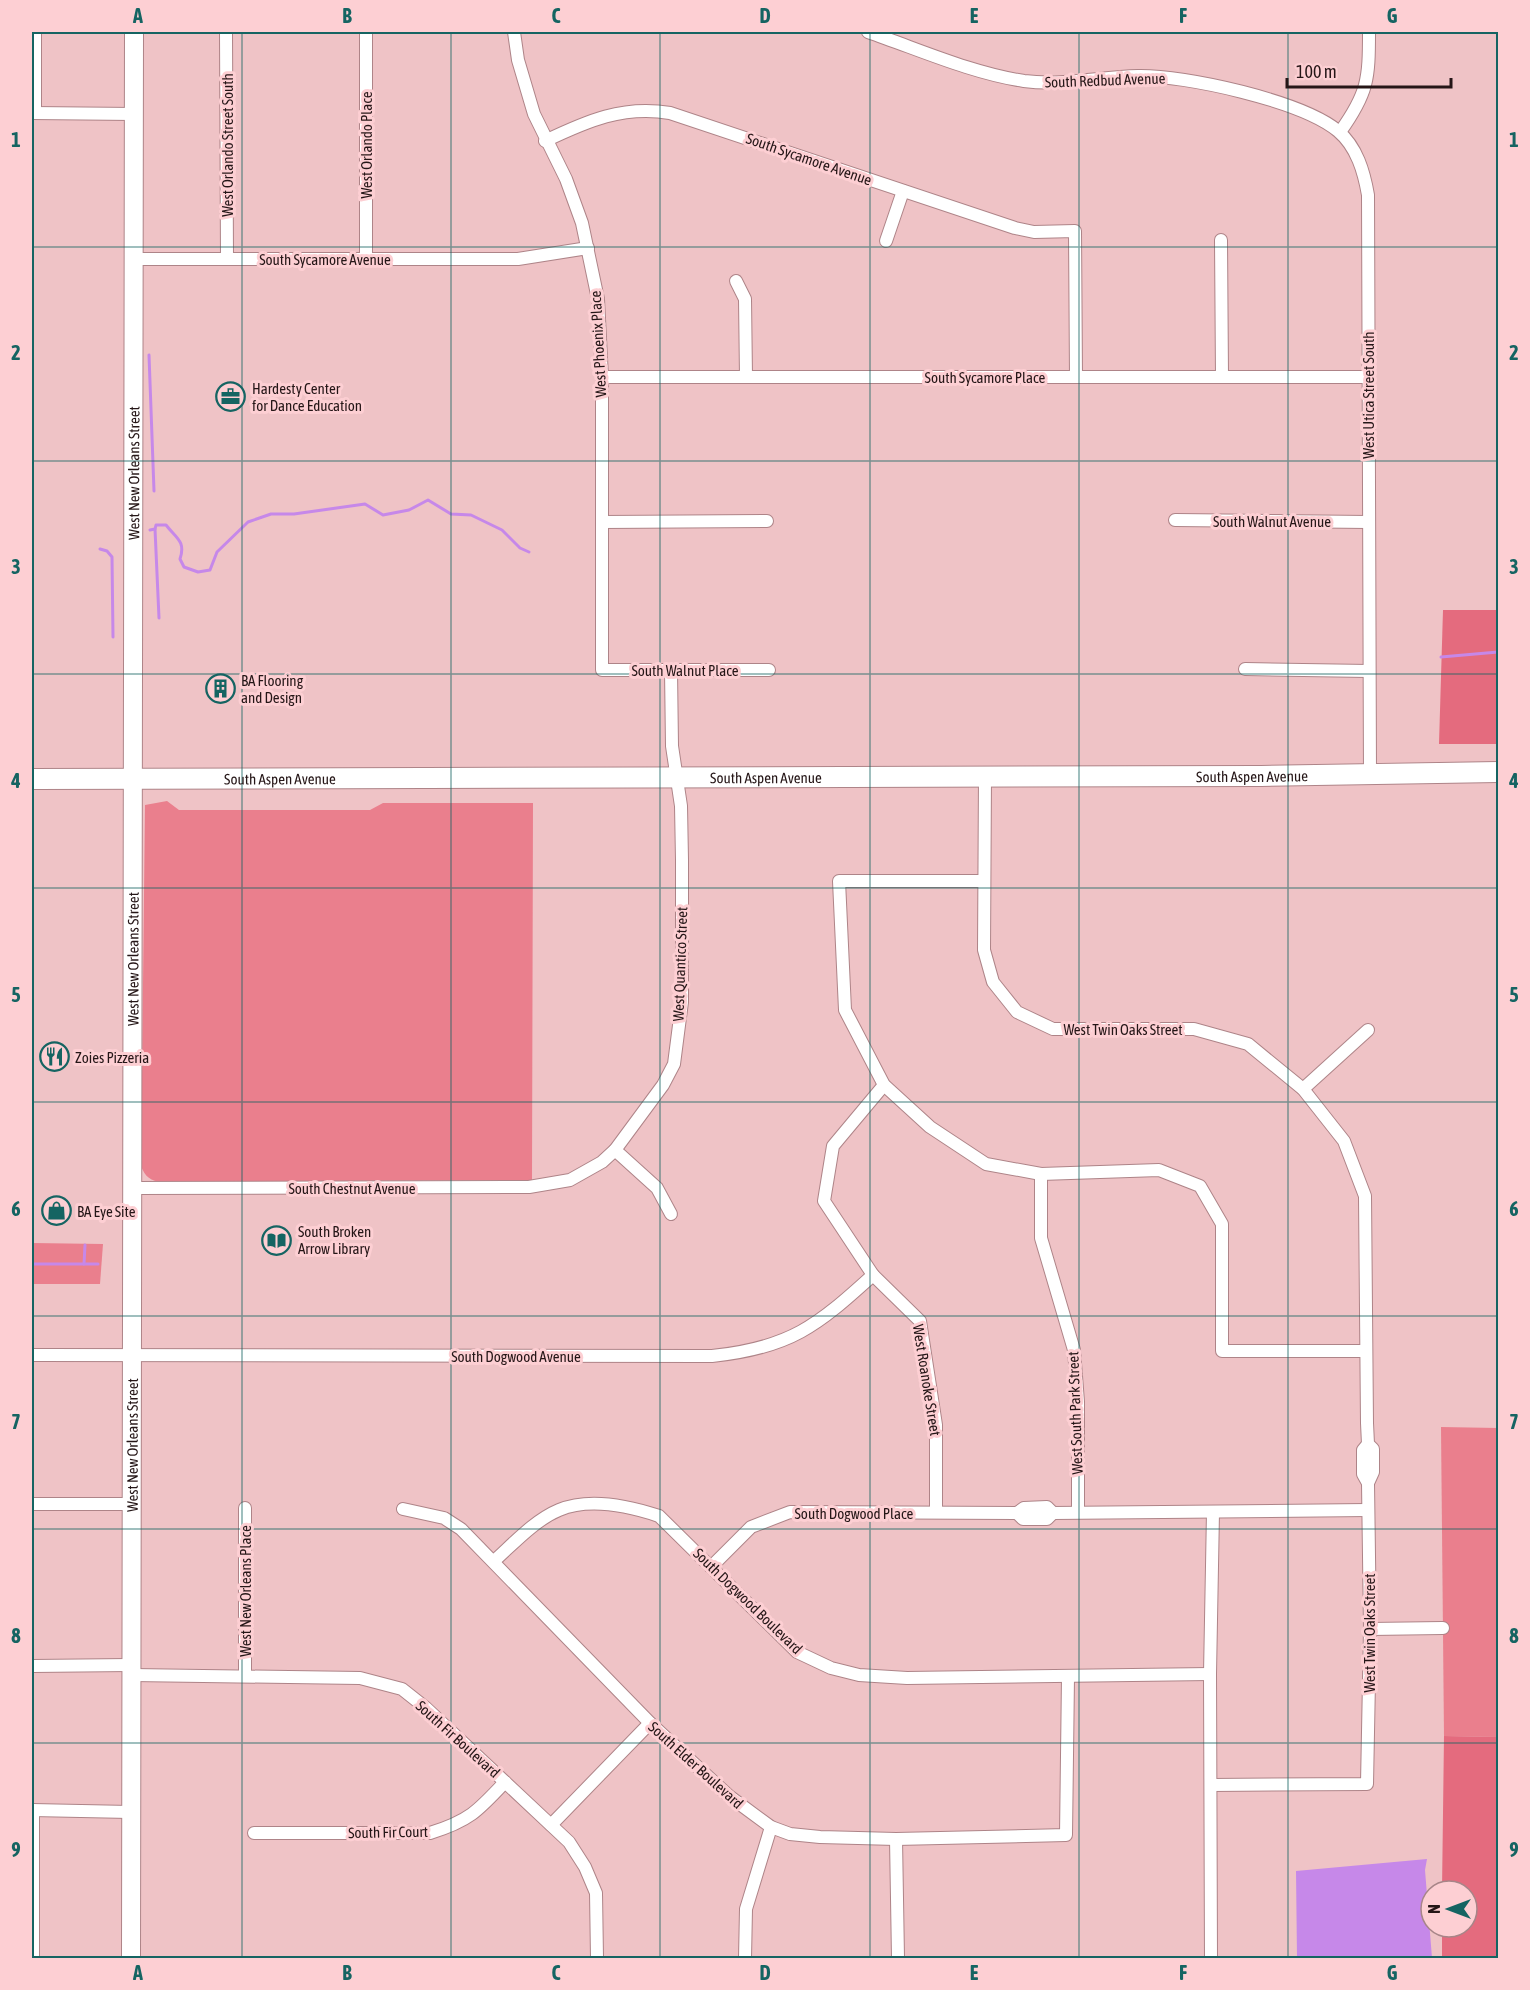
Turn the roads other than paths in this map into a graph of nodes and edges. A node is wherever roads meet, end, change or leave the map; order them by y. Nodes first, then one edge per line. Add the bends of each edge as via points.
1 (35, 32) edge
2 (134, 32) edge
3 (226, 32) edge
4 (366, 32) edge
5 (514, 32) edge
6 (868, 32) edge
7 (1369, 32) edge
8 (33, 113) edge
9 (134, 114) junction
10 (1340, 132) junction
11 (545, 141) junction
12 (903, 191) junction
13 (1221, 240) dead end
14 (886, 241) dead end
15 (588, 248) junction
16 (134, 259) junction
17 (227, 259) junction
18 (366, 259) junction
19 (736, 280) dead end
20 (1222, 376) junction
21 (602, 377) junction
22 (746, 377) junction
23 (1076, 377) junction
24 (1368, 377) junction
25 (1175, 520) dead end
26 (767, 521) dead end
27 (602, 522) junction
28 (1368, 522) junction
29 (1245, 669) dead end
30 (602, 670) joint
31 (671, 670) junction
32 (769, 670) dead end
33 (1369, 671) junction
34 (1498, 772) edge
35 (1370, 774) junction
36 (985, 776) junction
37 (677, 777) junction
38 (133, 778) junction
39 (32, 779) edge
40 (984, 881) junction
41 (1368, 1030) dead end
42 (884, 1085) junction
43 (1304, 1089) junction
44 (615, 1150) junction
45 (1041, 1174) junction
46 (570, 1180) joint
47 (132, 1188) junction
48 (671, 1214) dead end
49 (873, 1275) junction
50 (1366, 1351) junction
51 (32, 1355) edge
52 (134, 1357) junction
53 (32, 1504) edge
54 (132, 1504) junction
55 (245, 1508) dead end
56 (403, 1509) dead end
57 (1368, 1510) junction
58 (936, 1512) junction
59 (1078, 1512) junction
60 (1213, 1512) junction
61 (494, 1561) junction
62 (711, 1567) junction
63 (1443, 1628) dead end
64 (1370, 1629) junction
65 (32, 1666) edge
66 (131, 1670) junction
67 (1210, 1674) junction
68 (245, 1675) junction
69 (1068, 1677) junction
70 (650, 1723) junction
71 (505, 1782) junction
72 (1211, 1785) junction
73 (32, 1810) edge
74 (130, 1812) junction
75 (551, 1825) junction
76 (771, 1827) junction
77 (254, 1833) dead end
78 (896, 1839) junction
79 (33, 1959) edge
80 (131, 1959) edge
81 (597, 1959) edge
82 (745, 1959) edge
83 (898, 1959) edge
84 (1211, 1959) edge

1 - 8 street
2 - 9 street, West New Orleans Street
3 - 17 street, West Orlando Street South
4 - 18 street, West Orlando Place
5 - 11 street, West Phoenix Place via 525,87
6 - 10 street, South Redbud Avenue via 993,75 1023,80 1062,83 1137,76 1196,80 1306,112
7 - 10 street via 1366,87
8 - 9 street
9 - 16 street, West New Orleans Street
10 - 24 street, West Utica Street South via 1362,168 1368,195
11 - 12 street, South Sycamore Avenue via 600,117 630,110 659,111 684,116
11 - 15 street, West Phoenix Place via 575,202
12 - 14 street
12 - 23 street, South Sycamore Avenue via 1015,228 1034,232 1076,231
13 - 20 street
15 - 18 street, South Sycamore Avenue via 518,258
15 - 21 street, West Phoenix Place via 600,320
16 - 17 street, South Sycamore Avenue
16 - 38 street, West New Orleans Street
17 - 18 street, South Sycamore Avenue
19 - 22 street via 745,299
20 - 23 street, South Sycamore Place
20 - 24 street, South Sycamore Place
21 - 22 street, South Sycamore Place
21 - 27 street, West Phoenix Place
22 - 23 street, South Sycamore Place
24 - 28 street, West Utica Street South
25 - 28 street, South Walnut Avenue
26 - 27 street
27 - 30 street, West Phoenix Place
28 - 33 street, West Utica Street South
29 - 33 street
30 - 31 street, South Walnut Place
31 - 32 street, South Walnut Place
31 - 37 street, West Quantico Street via 672,746
33 - 35 street, West Utica Street South
34 - 35 main road, South Aspen Avenue
35 - 36 main road, South Aspen Avenue
36 - 37 main road, South Aspen Avenue
36 - 40 street, West Twin Oaks Street
37 - 38 main road, South Aspen Avenue
37 - 44 street, West Quantico Street via 682,812 682,1002 674,1062 663,1085
38 - 39 main road, South Aspen Avenue
38 - 47 street, West New Orleans Street
40 - 42 street via 839,881 845,1010
40 - 43 street, West Twin Oaks Street via 984,950 993,982 1017,1012 1053,1029 1194,1029 1248,1044
41 - 43 street
42 - 45 street via 930,1127 986,1164
42 - 49 street, West Roanoke Street via 833,1146 824,1201
43 - 50 street, West Twin Oaks Street via 1344,1142 1365,1196
44 - 46 street, West Quantico Street via 586,1173
44 - 48 street via 657,1188
45 - 50 street via 1159,1170 1200,1186 1222,1224 1222,1352
45 - 59 street, West South Park Street via 1041,1238 1074,1350
46 - 47 street, South Chestnut Avenue via 529,1187
47 - 52 street, West New Orleans Street
49 - 52 street, South Dogwood Avenue via 809,1329 778,1343 740,1353
49 - 58 street, West Roanoke Street via 920,1321 936,1425
50 - 57 street, West Twin Oaks Street via 1368,1444 1363,1450 1363,1474 1368,1483
51 - 52 street
52 - 54 street, West New Orleans Street
53 - 54 street
54 - 66 street, West New Orleans Street
55 - 68 street, West New Orleans Place
56 - 61 street, South Elder Boulevard via 444,1518
57 - 60 street, South Dogwood Place
57 - 64 street, West Twin Oaks Street
58 - 59 street, South Dogwood Place via 1017,1513 1024,1508
58 - 62 street, South Dogwood Place via 790,1512 751,1527
59 - 60 street, South Dogwood Place
60 - 67 street
61 - 62 street, South Dogwood Boulevard via 560,1509 591,1504 630,1506 659,1516
61 - 70 street, South Elder Boulevard
62 - 69 street, South Dogwood Boulevard via 797,1652 831,1668 859,1675 907,1678
63 - 64 street
64 - 72 street, West Twin Oaks Street via 1367,1784
65 - 66 street
66 - 68 street, South Fir Boulevard
66 - 74 street, West New Orleans Street
67 - 69 street, South Dogwood Boulevard
67 - 72 street
68 - 71 street, South Fir Boulevard via 360,1678 402,1689
69 - 78 street, South Elder Boulevard via 1066,1835
70 - 75 street
70 - 76 street, South Elder Boulevard via 729,1796
71 - 75 street, South Fir Boulevard
71 - 77 street, South Fir Court via 476,1813 456,1825 430,1833
72 - 84 street
73 - 74 street
73 - 79 street
74 - 80 street, West New Orleans Street
75 - 81 street, South Fir Boulevard via 570,1842 596,1893
76 - 78 street, South Elder Boulevard via 790,1834 820,1837
76 - 82 street via 746,1909
78 - 83 street

